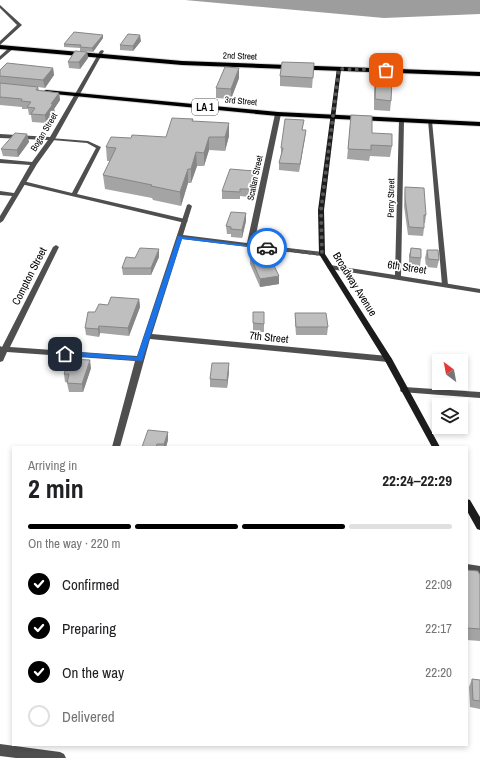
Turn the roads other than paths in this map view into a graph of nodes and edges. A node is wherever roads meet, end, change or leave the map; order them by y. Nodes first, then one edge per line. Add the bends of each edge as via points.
1 (0, 6) edge
2 (0, 44) edge
3 (0, 47) edge
4 (12, 48) junction
5 (100, 53) junction
6 (0, 59) edge
7 (339, 69) junction
8 (480, 74) edge
9 (38, 91) edge
10 (76, 94) junction
11 (278, 114) junction
12 (334, 117) junction
13 (401, 120) junction
14 (430, 121) junction
15 (480, 124) edge
16 (0, 136) edge
17 (52, 139) junction
18 (0, 161) edge
19 (34, 164) junction
20 (23, 183) junction
21 (0, 193) edge
22 (16, 195) junction
23 (74, 195) junction
24 (190, 206) dead end
25 (0, 221) edge
26 (185, 221) junction
27 (180, 237) junction
28 (250, 246) junction
29 (56, 247) dead end
30 (322, 254) junction
31 (330, 267) junction
32 (398, 276) junction
33 (445, 285) junction
34 (480, 291) edge
35 (149, 336) junction
36 (2, 349) edge
37 (0, 359) edge
38 (140, 359) junction
39 (388, 359) junction
40 (404, 390) junction
41 (480, 395) edge
42 (116, 446) edge
43 (435, 446) edge
44 (468, 505) edge
45 (480, 526) edge
46 (468, 568) edge
47 (480, 570) edge
48 (0, 750) edge
49 (33, 752) edge
50 (60, 758) edge

1 - 2 street via 20,25
3 - 4 main road, 2nd Street
4 - 5 main road, 2nd Street
4 - 6 street
5 - 7 main road, 2nd Street via 194,64
5 - 10 street, Bogan Street
7 - 8 main road, 2nd Street
7 - 12 main road, Broadway Avenue
9 - 10 main road, 3rd Street / LA 1
10 - 11 main road, 3rd Street / LA 1
10 - 17 street, Bogan Street
11 - 12 main road, 3rd Street / LA 1
11 - 28 street, Scallan Street
12 - 13 main road, 3rd Street / LA 1
12 - 30 main road, Broadway Avenue via 321,210
13 - 14 main road, 3rd Street / LA 1
13 - 32 street, Perry Street
14 - 15 main road, 3rd Street / LA 1
14 - 33 lane
16 - 17 street
17 - 19 street, Bogan Street
17 - 23 lane via 88,142 99,148
18 - 19 street
19 - 20 street, Bogan Street
20 - 22 street, Bogan Street
20 - 23 lane
21 - 22 street
22 - 25 street, Bogan Street
23 - 26 lane
24 - 26 street
26 - 27 street
27 - 28 street
27 - 35 street
28 - 30 street
29 - 36 street, Compton Street
30 - 31 main road, Broadway Avenue
31 - 32 street, 6th Street
31 - 39 main road, Broadway Avenue
32 - 33 street, 6th Street
33 - 34 street, 6th Street
35 - 38 street
35 - 39 street, 7th Street
36 - 37 street, Compton Street
36 - 38 street
38 - 42 street
39 - 40 main road, Broadway Avenue
40 - 41 street
40 - 43 main road, Broadway Avenue
44 - 45 main road
46 - 47 street
48 - 49 street
49 - 50 street

